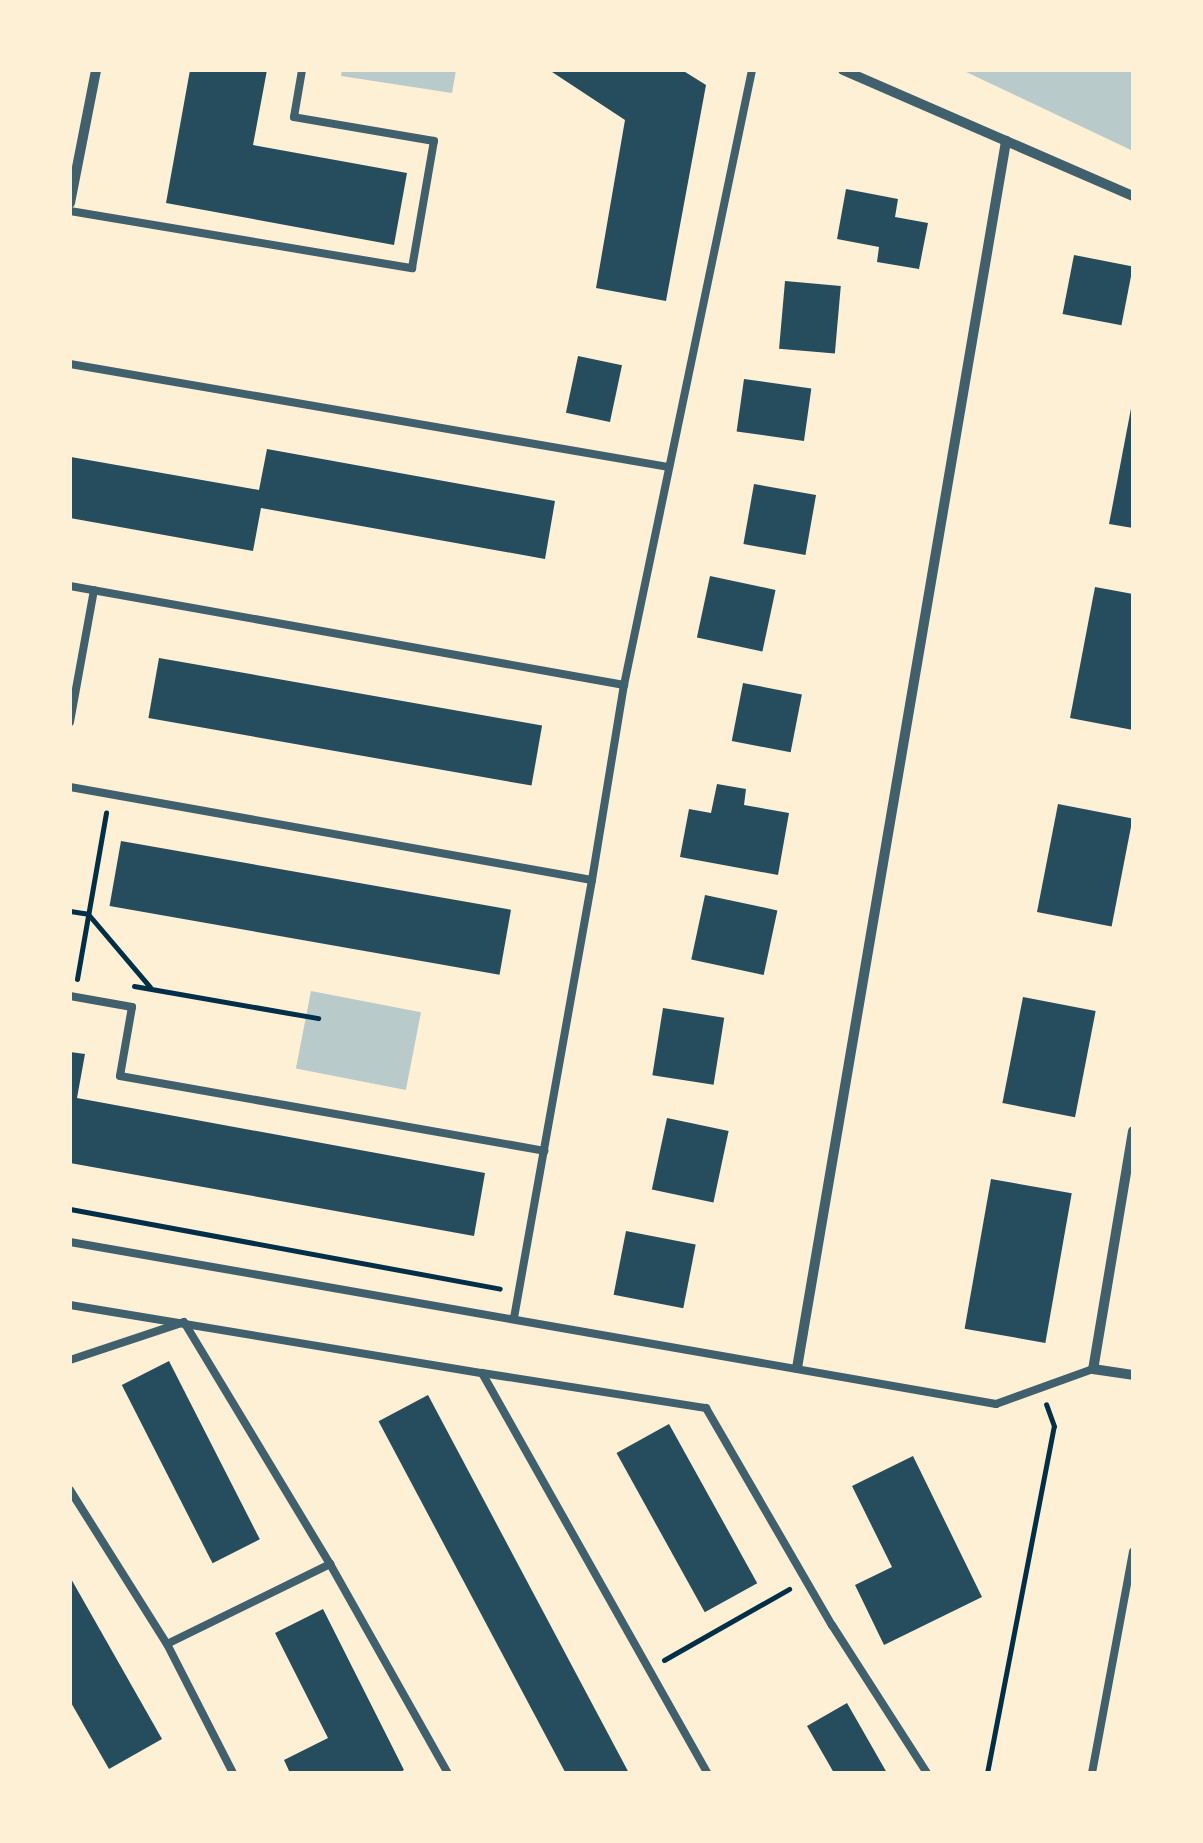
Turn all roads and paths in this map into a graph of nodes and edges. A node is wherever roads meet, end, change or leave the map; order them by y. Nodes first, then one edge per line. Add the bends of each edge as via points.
1 (96, 70) edge
2 (302, 70) edge
3 (752, 70) edge
4 (843, 70) edge
5 (1006, 141) junction
6 (1133, 196) edge
7 (70, 202) edge
8 (70, 211) edge
9 (70, 364) edge
10 (669, 466) junction
11 (70, 586) edge
12 (94, 590) junction
13 (624, 685) junction
14 (70, 722) edge
15 (70, 787) edge
16 (110, 794) junction
17 (592, 880) junction
18 (70, 911) edge
19 (88, 914) junction
20 (77, 976) junction
21 (96, 979) dead end
22 (114, 982) dead end
23 (152, 989) junction
24 (72, 997) edge
25 (318, 1018) dead end
26 (1133, 1131) edge
27 (544, 1152) junction
28 (70, 1209) edge
29 (70, 1242) edge
30 (518, 1292) junction
31 (70, 1305) edge
32 (514, 1318) junction
33 (184, 1322) junction
34 (70, 1360) edge
35 (797, 1368) junction
36 (1094, 1369) junction
37 (482, 1373) junction
38 (1133, 1375) edge
39 (1040, 1388) junction
40 (70, 1490) edge
41 (1133, 1552) edge
42 (330, 1564) junction
43 (806, 1579) junction
44 (167, 1644) junction
45 (648, 1669) junction
46 (233, 1773) edge
47 (448, 1773) edge
48 (707, 1773) edge
49 (927, 1773) edge
50 (987, 1773) edge
51 (1092, 1773) edge

1 - 7 street
2 - 8 lane via 294,117 434,141 412,268
3 - 10 lane
4 - 5 street
5 - 6 street
5 - 35 street
9 - 10 lane
10 - 13 lane
11 - 12 lane
12 - 13 lane
12 - 14 lane
13 - 17 lane
15 - 16 lane
16 - 17 lane
16 - 19 path
17 - 27 lane
18 - 19 path
19 - 20 path
19 - 23 path
20 - 21 path
20 - 24 path
22 - 23 path
23 - 25 path
24 - 27 lane via 132,1008 120,1076
26 - 36 street
27 - 30 lane
28 - 30 path
29 - 32 lane
30 - 32 lane
31 - 33 lane
32 - 35 lane
33 - 34 lane
33 - 37 lane
33 - 42 lane
35 - 39 lane via 996,1404
36 - 38 street
36 - 39 lane
37 - 43 lane via 706,1408
37 - 45 lane
39 - 50 path via 1054,1426
40 - 44 lane
41 - 51 lane
42 - 44 lane
42 - 47 lane
43 - 45 path
43 - 49 lane
44 - 46 lane
45 - 48 lane

